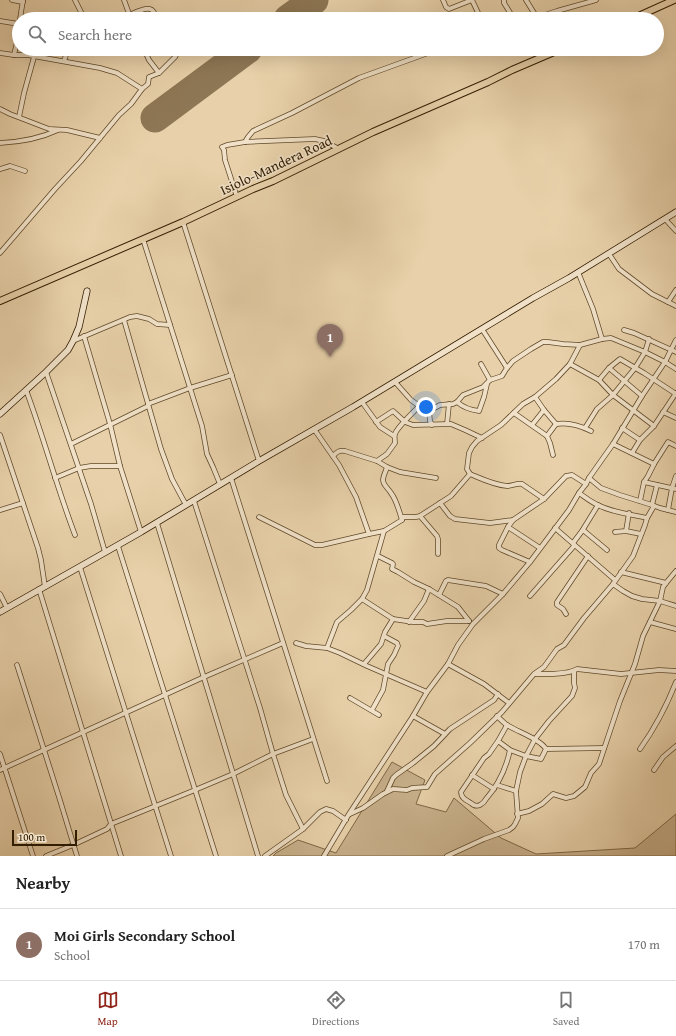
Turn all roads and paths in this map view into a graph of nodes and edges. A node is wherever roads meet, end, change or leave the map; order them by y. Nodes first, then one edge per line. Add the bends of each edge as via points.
1 (12, 0) edge
2 (75, 0) edge
3 (124, 0) edge
4 (443, 0) edge
5 (472, 0) edge
6 (504, 0) edge
7 (526, 0) edge
8 (596, 0) edge
9 (674, 0) edge
10 (23, 1) edge
11 (21, 12) edge
12 (81, 12) edge
13 (128, 12) edge
14 (141, 12) edge
15 (154, 12) edge
16 (478, 12) edge
17 (510, 12) edge
18 (533, 12) edge
19 (554, 12) edge
20 (647, 12) edge
21 (0, 21) edge
22 (12, 24) edge
23 (0, 53) edge
24 (12, 55) edge
25 (24, 56) edge
26 (66, 56) edge
27 (147, 56) edge
28 (176, 56) edge
29 (419, 56) edge
30 (545, 56) edge
31 (34, 57) junction
32 (64, 61) junction
33 (159, 73) junction
34 (142, 89) junction
35 (0, 109) edge
36 (19, 117) junction
37 (60, 129) junction
38 (100, 138) junction
39 (245, 142) junction
40 (0, 143) edge
41 (339, 149) junction
42 (0, 169) edge
43 (25, 171) dead end
44 (237, 197) junction
45 (676, 212) edge
46 (665, 219) junction
47 (183, 222) junction
48 (676, 231) edge
49 (143, 239) junction
50 (0, 253) edge
51 (608, 254) junction
52 (578, 272) junction
53 (676, 290) edge
54 (87, 291) dead end
55 (0, 301) edge
56 (668, 302) junction
57 (676, 306) edge
58 (124, 320) junction
59 (170, 325) junction
60 (482, 329) junction
61 (624, 330) dead end
62 (84, 336) junction
63 (602, 339) junction
64 (649, 339) junction
65 (676, 340) edge
66 (73, 341) junction
67 (580, 345) junction
68 (670, 350) junction
69 (645, 352) junction
70 (676, 352) edge
71 (665, 362) junction
72 (481, 364) dead end
73 (570, 364) junction
74 (506, 368) junction
75 (609, 368) junction
76 (635, 368) junction
77 (676, 369) edge
78 (46, 372) junction
79 (232, 375) junction
80 (653, 379) junction
81 (599, 380) junction
82 (488, 381) junction
83 (625, 381) junction
84 (395, 382) junction
85 (190, 388) junction
86 (26, 390) junction
87 (676, 393) edge
88 (613, 395) junction
89 (642, 396) junction
90 (535, 397) junction
91 (362, 402) junction
92 (457, 402) junction
93 (449, 404) junction
94 (148, 405) junction
95 (419, 406) junction
96 (544, 410) junction
97 (633, 410) junction
98 (429, 411) junction
99 (663, 412) junction
100 (514, 413) junction
101 (0, 414) edge
102 (676, 418) edge
103 (376, 422) junction
104 (405, 422) junction
105 (110, 424) junction
106 (447, 424) junction
107 (556, 424) junction
108 (432, 425) junction
109 (532, 425) junction
110 (654, 426) junction
111 (585, 428) junction
112 (622, 428) junction
113 (314, 429) junction
114 (591, 432) dead end
115 (0, 435) edge
116 (394, 436) junction
117 (548, 436) junction
118 (482, 438) junction
119 (640, 440) junction
120 (71, 444) junction
121 (613, 444) junction
122 (676, 446) edge
123 (632, 453) junction
124 (553, 455) dead end
125 (333, 456) junction
126 (259, 461) junction
127 (376, 461) junction
128 (654, 464) junction
129 (120, 466) junction
130 (387, 467) junction
131 (79, 468) junction
132 (470, 474) junction
133 (676, 476) edge
134 (55, 478) junction
135 (231, 478) junction
136 (436, 478) dead end
137 (588, 478) junction
138 (644, 482) junction
139 (220, 484) junction
140 (586, 484) junction
141 (657, 485) junction
142 (674, 488) edge
143 (579, 493) junction
144 (544, 499) junction
145 (194, 501) junction
146 (640, 501) junction
147 (23, 503) junction
148 (440, 503) junction
149 (186, 505) junction
150 (598, 505) junction
151 (653, 505) junction
152 (0, 510) edge
153 (668, 510) junction
154 (676, 512) edge
155 (629, 514) junction
156 (420, 516) junction
157 (260, 517) dead end
158 (647, 518) junction
159 (402, 520) junction
160 (513, 520) junction
161 (157, 523) junction
162 (508, 527) junction
163 (555, 528) junction
164 (583, 530) junction
165 (626, 530) junction
166 (384, 531) junction
167 (141, 532) junction
168 (615, 532) dead end
169 (369, 534) junction
170 (641, 534) junction
171 (75, 535) dead end
172 (573, 542) junction
173 (118, 546) junction
174 (540, 548) junction
175 (607, 550) dead end
176 (106, 552) junction
177 (438, 554) dead end
178 (378, 556) junction
179 (588, 556) junction
180 (530, 562) junction
181 (80, 567) junction
182 (676, 571) edge
183 (621, 572) junction
184 (614, 582) junction
185 (666, 583) junction
186 (42, 588) junction
187 (429, 589) junction
188 (0, 594) edge
189 (503, 594) junction
190 (439, 595) junction
191 (530, 596) dead end
192 (362, 599) junction
193 (660, 601) junction
194 (676, 606) edge
195 (7, 608) junction
196 (0, 612) edge
197 (566, 614) dead end
198 (393, 619) junction
199 (469, 621) junction
200 (409, 622) junction
201 (650, 622) junction
202 (473, 624) junction
203 (676, 629) edge
204 (384, 636) junction
205 (283, 643) junction
206 (296, 643) dead end
207 (326, 648) junction
208 (245, 659) junction
209 (364, 664) junction
210 (448, 664) junction
211 (17, 665) dead end
212 (574, 671) junction
213 (676, 671) edge
214 (632, 672) junction
215 (386, 674) junction
216 (534, 674) junction
217 (204, 677) junction
218 (676, 682) edge
219 (427, 692) junction
220 (165, 694) junction
221 (498, 694) junction
222 (350, 698) dead end
223 (509, 703) junction
224 (372, 710) junction
225 (126, 713) junction
226 (379, 715) dead end
227 (413, 716) junction
228 (497, 716) junction
229 (507, 725) junction
230 (84, 732) junction
231 (445, 734) junction
232 (313, 739) junction
233 (535, 739) junction
234 (498, 741) junction
235 (676, 746) edge
236 (604, 748) junction
237 (546, 749) junction
238 (640, 749) dead end
239 (44, 750) junction
240 (510, 750) junction
241 (0, 754) edge
242 (273, 754) junction
243 (526, 756) junction
244 (2, 769) edge
245 (654, 770) dead end
246 (233, 774) junction
247 (472, 775) junction
248 (326, 781) dead end
249 (496, 787) junction
250 (195, 790) junction
251 (387, 791) junction
252 (516, 791) junction
253 (155, 807) junction
254 (349, 814) junction
255 (517, 814) junction
256 (346, 820) junction
257 (111, 824) junction
258 (303, 829) junction
259 (73, 845) junction
260 (33, 856) edge
261 (46, 856) edge
262 (77, 856) edge
263 (121, 856) edge
264 (171, 856) edge
265 (216, 856) edge
266 (258, 856) edge
267 (265, 856) edge
268 (324, 856) edge
269 (448, 856) edge

1 - 10 street
2 - 12 street
3 - 13 street
4 - 5 street via 449,9
5 - 16 street
6 - 17 street
7 - 18 street
8 - 19 street
9 - 20 highway
10 - 11 street
14 - 15 street via 151,9
21 - 22 street
23 - 24 street
25 - 31 street
26 - 32 street
27 - 33 street
28 - 33 street
29 - 39 street via 352,81 253,131
30 - 41 highway, Isiolo-Mandera Road
31 - 32 street
31 - 36 street
32 - 34 street via 117,73
33 - 34 street via 149,77 148,84
34 - 38 street
35 - 36 street
36 - 37 street via 49,129
37 - 38 street
37 - 40 street via 39,138
38 - 50 street
39 - 41 street via 315,139
39 - 44 street via 222,147
41 - 44 highway, Isiolo-Mandera Road
42 - 43 street via 10,166
44 - 47 highway, Isiolo-Mandera Road
45 - 46 main road
46 - 48 street
46 - 51 main road
47 - 49 highway, Isiolo-Mandera Road
47 - 79 street
49 - 55 highway, Isiolo-Mandera Road
49 - 59 street
51 - 52 main road
51 - 56 street via 619,269 652,294
52 - 60 main road
52 - 63 street
53 - 56 street
54 - 66 main road via 79,327
56 - 57 street
58 - 59 street via 137,316 157,324
58 - 62 street
58 - 94 street
59 - 85 street
60 - 74 street
60 - 84 main road
61 - 64 street
62 - 66 street
62 - 105 street
63 - 67 street
63 - 69 street via 611,338
64 - 68 street
64 - 69 street
65 - 68 street
66 - 78 main road via 68,350
67 - 73 street
67 - 74 street via 543,342
68 - 70 street
68 - 71 street
69 - 71 street
69 - 76 street
71 - 77 street
71 - 80 street
72 - 82 street
73 - 81 street
73 - 90 street
74 - 82 street via 502,376
75 - 76 street via 620,359
75 - 81 street
75 - 83 street
76 - 80 street
76 - 83 street
78 - 86 main road
78 - 120 street
79 - 85 street
79 - 126 street
80 - 87 street
80 - 89 street
81 - 88 street
82 - 92 street via 483,387 463,395
82 - 92 street via 479,411 466,409
83 - 88 street
83 - 89 street
84 - 91 main road
84 - 95 street
85 - 94 street
85 - 139 street via 202,426 207,454
86 - 101 main road
86 - 134 street
87 - 99 street
88 - 97 street
88 - 111 street via 597,409
89 - 97 street
90 - 96 street
90 - 100 street
91 - 103 street
91 - 113 main road
92 - 93 street
93 - 98 street
93 - 106 street
94 - 105 street
94 - 149 street via 172,479
95 - 98 street
95 - 104 street
96 - 107 street
96 - 109 street
97 - 110 street
97 - 112 street
98 - 108 street
99 - 102 street
99 - 110 street
100 - 109 street
100 - 118 street
103 - 104 street via 393,411
103 - 116 street
104 - 108 street via 413,425
104 - 116 street via 398,427
105 - 120 street
105 - 129 street
106 - 108 street
106 - 118 street
107 - 111 street
107 - 117 street
109 - 117 street
110 - 119 street
111 - 114 street
112 - 119 street
112 - 121 street
113 - 125 street
113 - 126 main road
115 - 147 street
116 - 127 street via 395,444 387,454
117 - 124 street
118 - 132 street via 469,453 467,469
119 - 123 street
120 - 131 street
121 - 123 street
121 - 137 street
122 - 128 street via 668,442
123 - 128 street
125 - 127 street via 341,450
125 - 169 street via 356,497
126 - 135 main road
127 - 130 street
128 - 138 street
129 - 131 street
129 - 167 street
130 - 136 street via 409,474
130 - 159 street via 383,482 396,501
131 - 134 street
131 - 176 street
132 - 144 street via 500,485 522,484
132 - 148 street via 451,496
133 - 142 street
134 - 171 street
135 - 139 main road
135 - 205 street
137 - 140 street
137 - 146 street via 601,488
138 - 141 street
138 - 146 street
139 - 145 main road
140 - 143 street
140 - 144 street via 572,475 566,476
141 - 142 street
141 - 151 street
142 - 153 street
143 - 150 street
143 - 163 street
144 - 160 street
145 - 149 main road
145 - 208 street
146 - 151 street
147 - 152 street
147 - 186 street via 39,554
148 - 156 street
148 - 160 street via 455,519 490,524
149 - 161 main road
150 - 155 street
150 - 164 street
151 - 153 street
151 - 158 street
153 - 154 street
155 - 158 street
155 - 165 street
156 - 159 street
156 - 177 street via 437,536
157 - 169 street via 315,545
158 - 170 street
159 - 166 street
160 - 162 street
161 - 167 main road
161 - 217 street
162 - 174 street
162 - 180 street via 499,548
163 - 172 street
163 - 174 street
164 - 172 street
164 - 175 street
165 - 168 street
165 - 170 street
166 - 169 street
166 - 178 street
167 - 173 main road
170 - 183 street via 633,556
172 - 179 street
172 - 191 street via 574,546
173 - 176 main road
173 - 220 street
174 - 180 street
176 - 181 main road
178 - 187 street via 392,563 392,569
178 - 192 street via 370,585
179 - 184 street
179 - 197 street via 558,602 557,605
180 - 189 street
181 - 186 main road
181 - 225 street
182 - 185 street
183 - 184 street
183 - 185 street
184 - 193 street via 632,596
184 - 216 street via 564,645
185 - 193 street
186 - 195 main road
186 - 230 street
187 - 190 street
187 - 200 street
188 - 195 street
189 - 190 street via 486,586 448,580
189 - 202 street
190 - 199 street via 458,607
192 - 198 street
192 - 207 street via 337,622
193 - 194 street
193 - 201 street
195 - 196 main road
198 - 200 street
198 - 204 street
199 - 200 street via 427,624
199 - 202 street
201 - 203 street
201 - 214 street
202 - 210 street
204 - 209 street via 381,644
204 - 215 street via 398,646 388,664
205 - 208 street
205 - 232 street
206 - 207 street
207 - 209 street
208 - 217 street
208 - 242 street
209 - 215 street
210 - 219 street
210 - 221 street
211 - 239 street
212 - 214 street via 577,669 621,674
212 - 216 street
212 - 233 street via 575,688 572,696
213 - 214 street
214 - 236 street
215 - 219 street
215 - 224 street via 383,690
216 - 223 street
217 - 220 street
217 - 246 street
218 - 238 street via 667,704
219 - 227 street
220 - 225 street
220 - 250 street
221 - 223 street
221 - 231 street via 494,700
222 - 224 street
223 - 228 street
224 - 226 street
225 - 230 street
225 - 253 street
227 - 231 street
227 - 254 street
228 - 229 street
228 - 251 street via 435,774 426,787 408,790 392,788
229 - 233 street
229 - 234 street
230 - 239 street
230 - 257 street
231 - 251 street via 434,746 396,775
232 - 242 street
232 - 248 street
233 - 237 street
233 - 243 street
234 - 240 street
234 - 247 street
235 - 245 street via 663,757
236 - 237 street
236 - 255 street via 599,764 587,783 574,796 566,798 554,794 542,804
237 - 243 street via 541,759
239 - 244 street
239 - 259 street
240 - 243 street
240 - 249 street via 505,769
241 - 244 street
242 - 246 street
242 - 258 street via 286,795
243 - 252 street
244 - 260 street
246 - 250 street
246 - 266 street
247 - 249 street
247 - 249 street via 461,794 477,806
249 - 252 street
250 - 253 street
250 - 265 street
251 - 254 street via 363,808
252 - 255 street
253 - 257 street
253 - 264 street
254 - 256 street
255 - 269 street via 518,818 509,830
256 - 258 street via 326,809
256 - 268 street
257 - 259 street via 107,829
257 - 263 street
258 - 267 street
259 - 261 street
259 - 262 street

